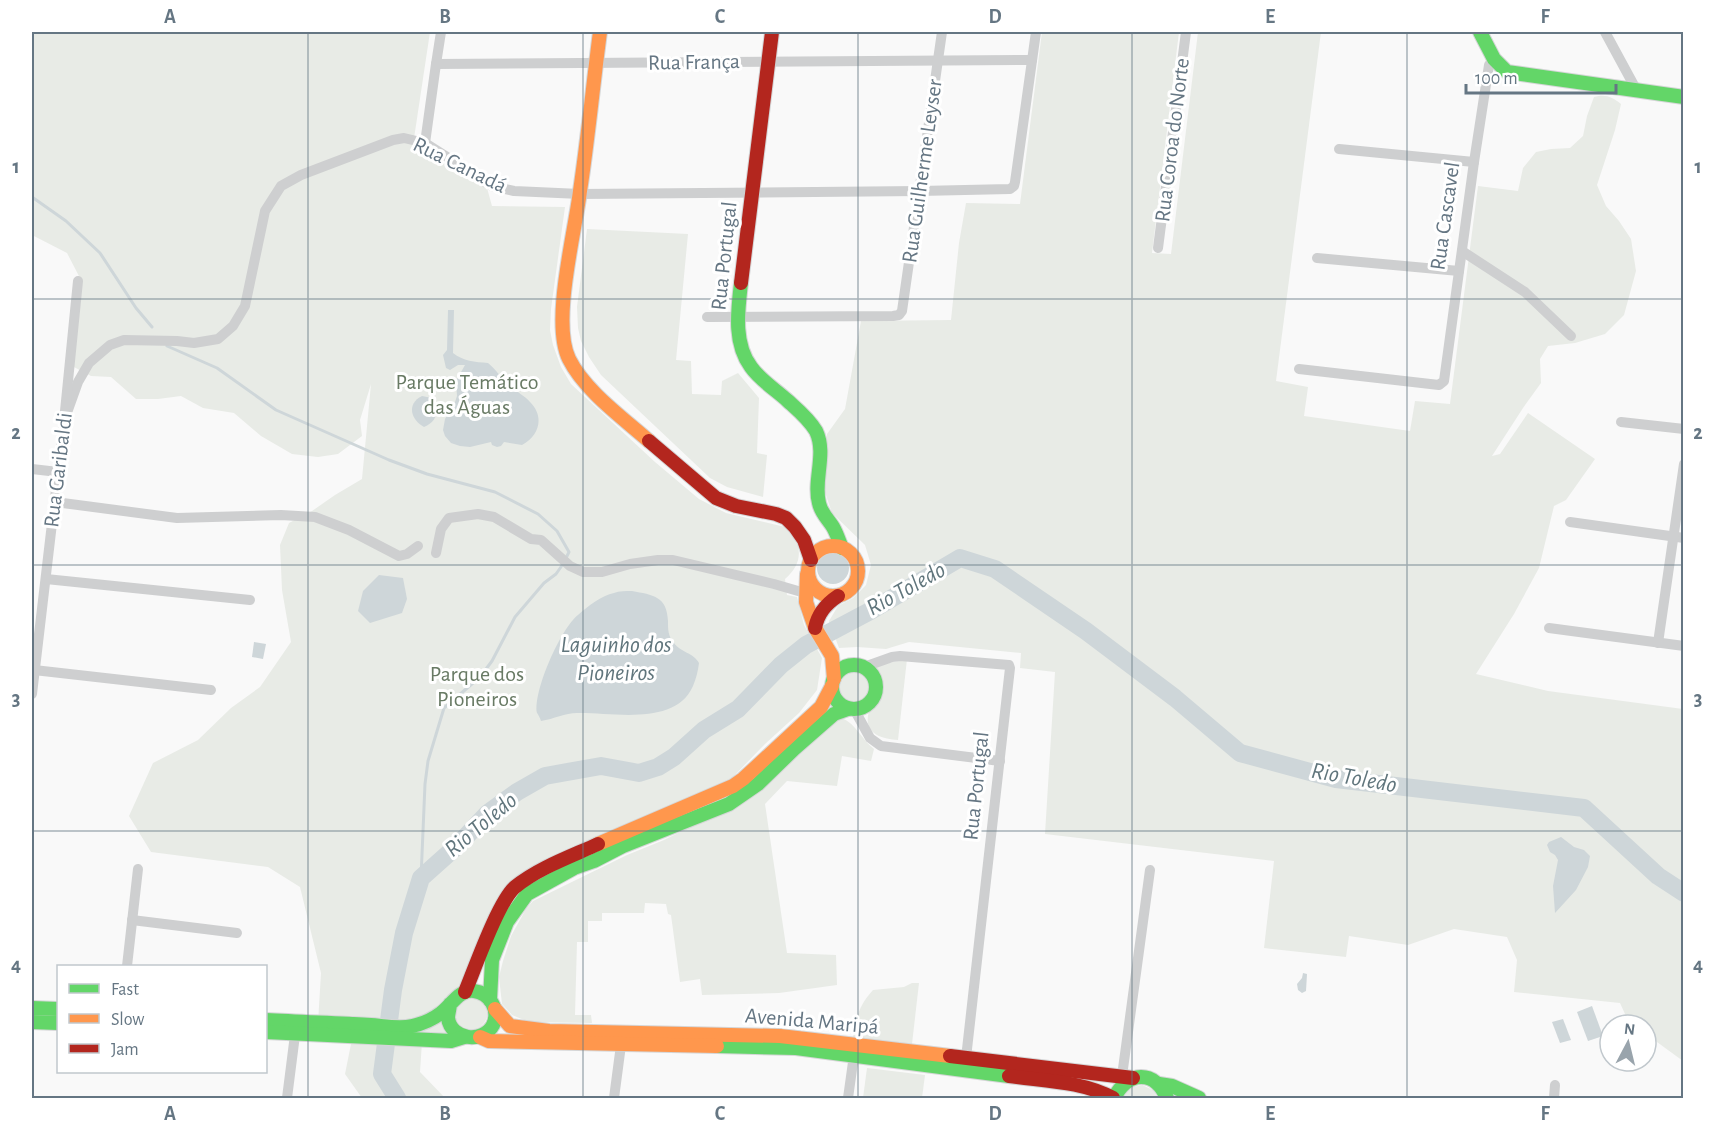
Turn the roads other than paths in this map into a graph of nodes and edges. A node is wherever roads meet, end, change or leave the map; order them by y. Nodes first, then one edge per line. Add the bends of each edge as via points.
1 (441, 32) edge
2 (600, 32) edge
3 (772, 32) edge
4 (942, 32) edge
5 (1036, 32) edge
6 (1186, 32) edge
7 (1480, 32) edge
8 (1605, 32) edge
9 (1494, 59) junction
10 (938, 60) junction
11 (1032, 60) junction
12 (768, 61) junction
13 (596, 63) junction
14 (436, 64) junction
15 (1637, 91) junction
16 (1683, 97) edge
17 (425, 143) junction
18 (1339, 149) dead end
19 (1474, 162) junction
20 (920, 191) junction
21 (752, 192) junction
22 (580, 194) junction
23 (1158, 248) dead end
24 (1462, 251) junction
25 (1317, 258) dead end
26 (1459, 271) junction
27 (78, 281) dead end
28 (737, 316) junction
29 (707, 317) dead end
30 (1571, 336) dead end
31 (1299, 369) dead end
32 (64, 421) junction
33 (1621, 422) dead end
34 (1683, 429) edge
35 (1683, 464) edge
36 (32, 469) edge
37 (58, 472) junction
38 (55, 502) junction
39 (1570, 522) dead end
40 (1678, 537) edge
41 (418, 546) dead end
42 (842, 548) junction
43 (436, 553) dead end
44 (807, 576) junction
45 (46, 579) junction
46 (838, 596) junction
47 (250, 600) dead end
48 (1549, 628) dead end
49 (816, 629) junction
50 (1658, 643) junction
51 (1683, 646) edge
52 (828, 650) junction
53 (34, 652) edge
54 (857, 667) junction
55 (34, 670) junction
56 (833, 683) junction
57 (211, 690) dead end
58 (32, 694) edge
59 (851, 709) junction
60 (1000, 761) junction
61 (138, 869) dead end
62 (1150, 870) dead end
63 (132, 920) junction
64 (237, 933) dead end
65 (127, 965) edge
66 (465, 992) junction
67 (450, 1004) junction
68 (493, 1005) junction
69 (32, 1008) edge
70 (57, 1009) edge
71 (267, 1020) edge
72 (32, 1022) edge
73 (57, 1023) edge
74 (296, 1028) junction
75 (267, 1032) edge
76 (409, 1033) junction
77 (464, 1037) junction
78 (480, 1037) junction
79 (621, 1045) junction
80 (854, 1055) junction
81 (966, 1058) junction
82 (1127, 1077) junction
83 (1160, 1084) junction
84 (1555, 1085) dead end
85 (287, 1098) edge
86 (614, 1098) edge
87 (848, 1098) edge
88 (1113, 1098) edge
89 (1167, 1098) edge
90 (1199, 1098) edge
91 (1554, 1098) edge

1 - 14 street
2 - 13 street
3 - 12 street, Rua Portugal
4 - 10 street, Rua Guilherme Leyser
5 - 11 street
6 - 23 street, Rua Coroa do Norte
7 - 9 street
8 - 15 street
9 - 15 street via 1507,72
9 - 19 street, Rua Cascavel via 1489,65
10 - 11 street, Rua França
10 - 12 street, Rua França
10 - 20 street, Rua Guilherme Leyser
11 - 20 street, Rua Canadá via 1014,186
12 - 13 street, Rua França
12 - 21 street, Rua Portugal
13 - 14 street, Rua França
13 - 22 street
14 - 17 street
15 - 16 street
17 - 22 street, Rua Canadá via 492,186
17 - 32 street, Rua Canadá via 404,138 393,140 282,186 266,211 245,306 233,326 218,339 194,343 140,339 110,345 88,363
18 - 19 street
19 - 24 street, Rua Cascavel
20 - 21 street, Rua Canadá
20 - 28 street, Rua Guilherme Leyser via 899,315
21 - 22 street, Rua Canadá
21 - 28 street, Rua Portugal
22 - 44 street via 563,311 568,357 603,400 717,499 790,520 805,542
24 - 26 street, Rua Cascavel
24 - 30 street via 1525,292
25 - 26 street
26 - 31 street, Rua Cascavel via 1444,381 1439,385
27 - 32 street, Rua Garibaldi
28 - 29 street
28 - 42 street, Rua Portugal via 739,338 752,368 799,410 818,435 817,491 821,509
32 - 37 street, Rua Garibaldi
33 - 34 street
35 - 40 street
36 - 37 street
37 - 38 street, Rua Garibaldi
38 - 41 street via 177,518 315,517 399,556
38 - 45 street, Rua Garibaldi
39 - 40 street
40 - 50 street
42 - 44 street via 821,549
42 - 46 street via 855,558 858,573 852,588
43 - 44 street via 441,529 449,518 478,514 494,517 531,539 542,540 576,570 593,573 673,560 774,584
44 - 46 street via 817,591
44 - 49 street via 806,602
45 - 47 street
45 - 53 street, Rua Garibaldi
46 - 49 street via 820,611
48 - 50 street
49 - 52 street
50 - 51 street
52 - 54 street
52 - 56 street
53 - 55 street, Rua Garibaldi
54 - 56 street via 843,668
54 - 59 street via 874,677 876,691 869,704
54 - 60 street, Rua Portugal via 900,656 1009,665
55 - 57 street
55 - 58 street, Rua Garibaldi
56 - 59 street via 836,700
56 - 66 street via 820,708 733,786 600,843 514,888 501,907
59 - 60 street via 870,738 881,746
59 - 68 street via 834,714 758,784 729,804 623,846 527,894 507,922 492,960
60 - 81 street, Rua Portugal
61 - 63 street
62 - 82 street
63 - 64 street
63 - 65 street
66 - 67 street
66 - 68 street via 481,993
67 - 76 street
67 - 77 street via 448,1020 456,1033
68 - 78 street via 493,1026
68 - 81 street, Avenida Maripá via 510,1026 549,1031 780,1036
69 - 70 street
71 - 74 street
72 - 73 street
74 - 75 street
74 - 76 street
74 - 85 street
76 - 77 street via 451,1041
77 - 78 street
78 - 79 street, Avenida Maripá via 489,1041
79 - 80 street, Avenida Maripá via 796,1048
79 - 86 street
80 - 87 street
80 - 88 street, Avenida Maripá via 1077,1085
81 - 82 street, Avenida Maripá
82 - 83 street, Avenida Maripá via 1142,1077
82 - 88 street
83 - 89 street
83 - 90 street
84 - 91 street

